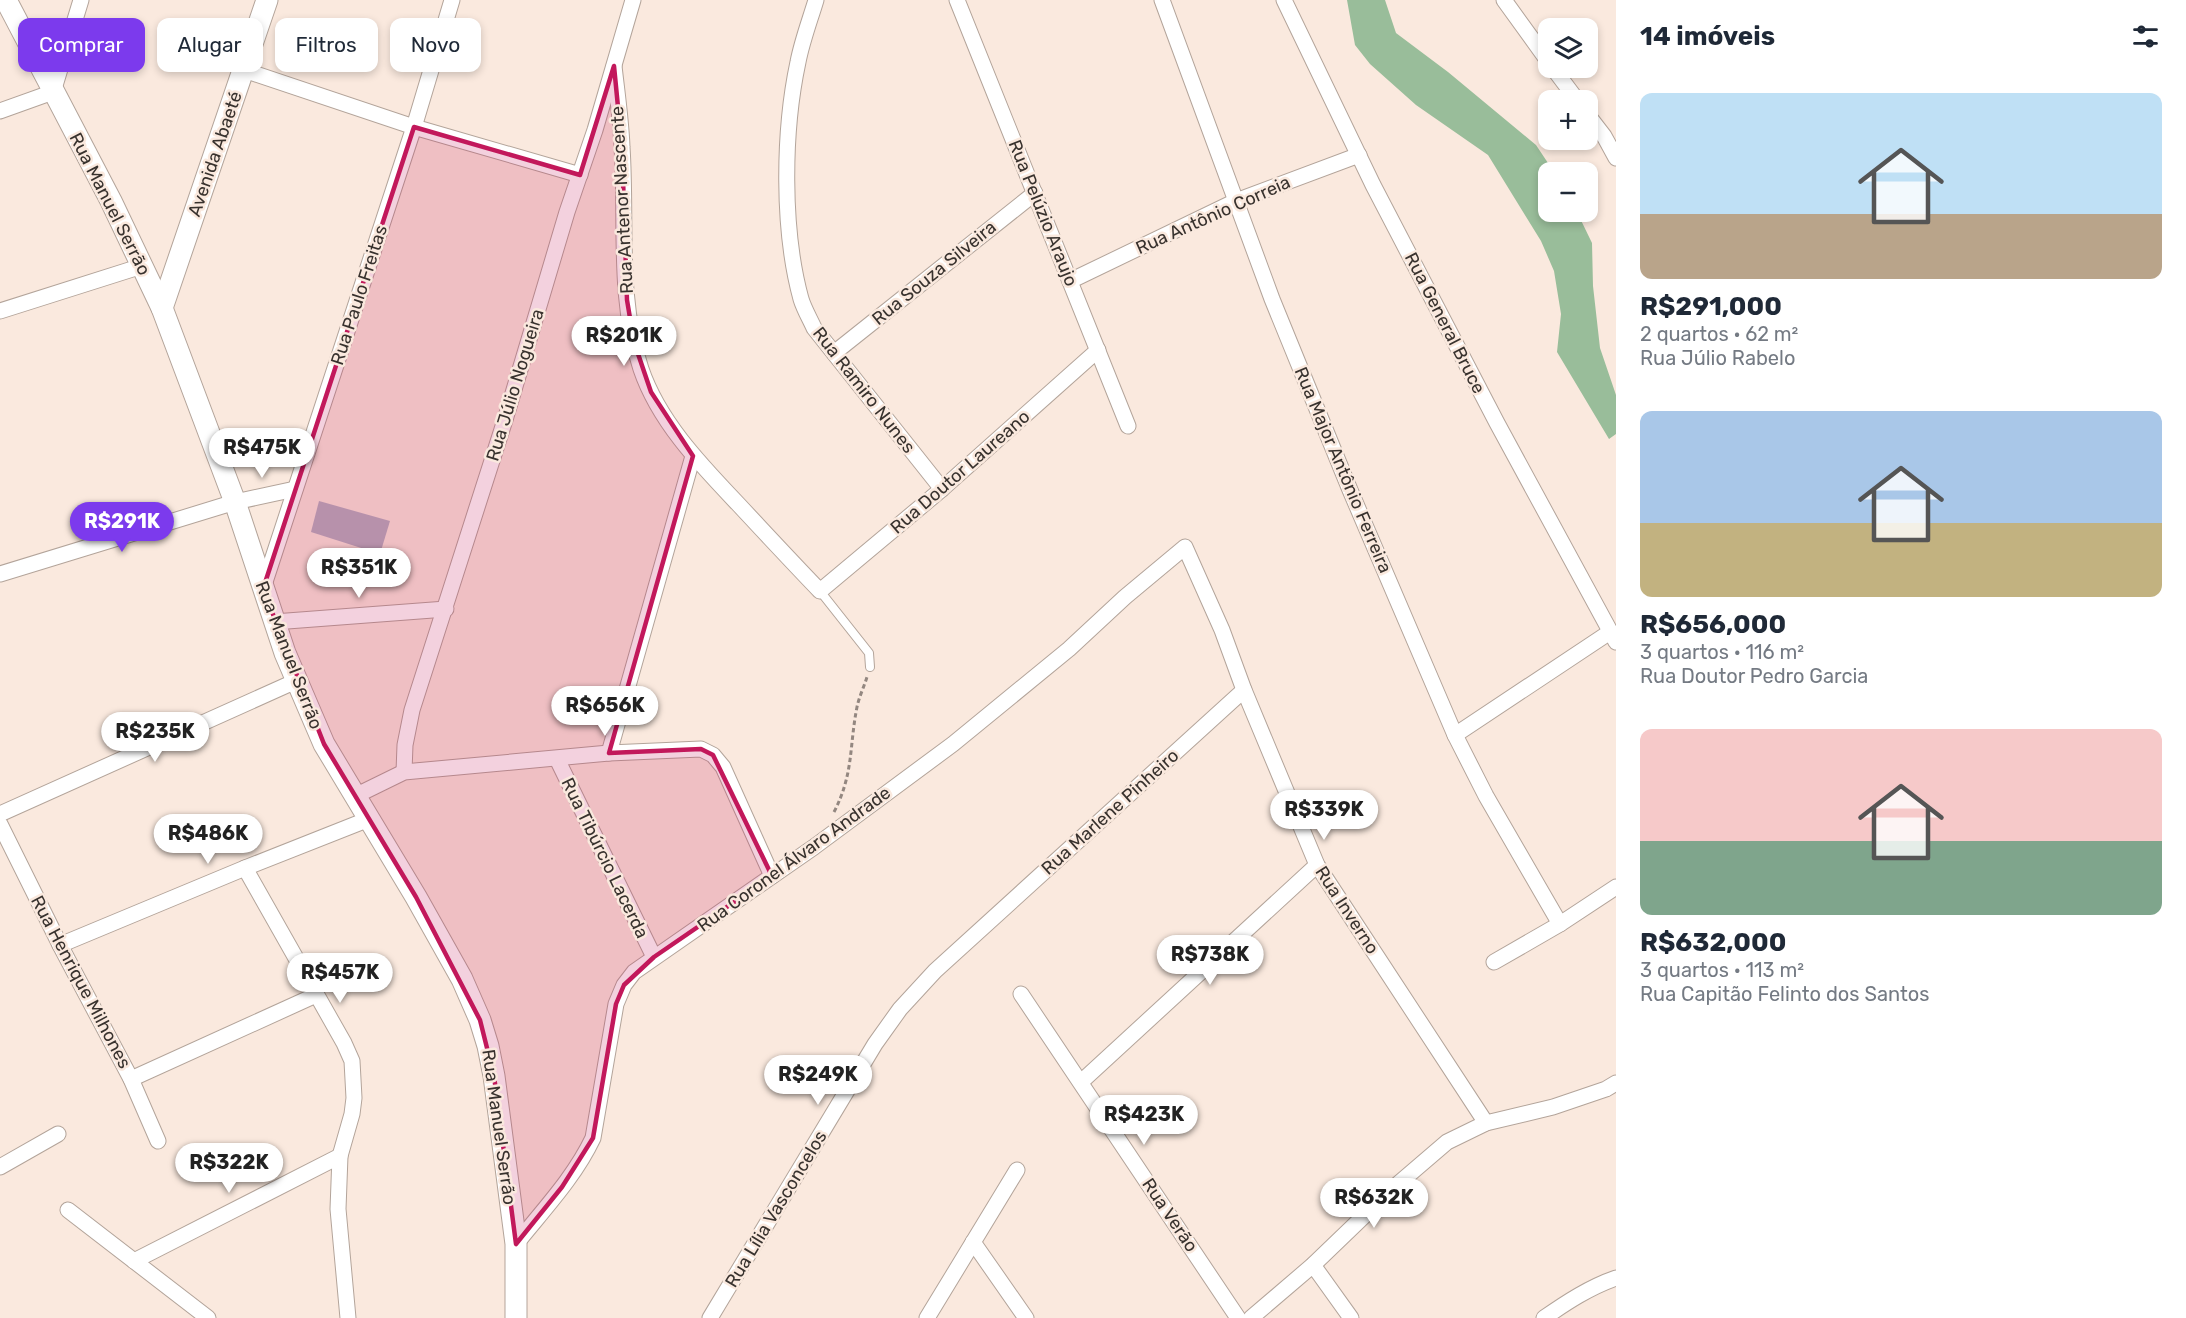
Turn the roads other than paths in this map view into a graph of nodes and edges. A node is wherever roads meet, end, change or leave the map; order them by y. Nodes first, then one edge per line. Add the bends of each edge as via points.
1 (6, 0) edge
2 (81, 0) edge
3 (267, 0) edge
4 (452, 0) edge
5 (633, 0) edge
6 (816, 0) edge
7 (957, 0) edge
8 (1162, 0) edge
9 (1284, 0) edge
10 (1504, 0) edge
11 (261, 18) edge
12 (1538, 47) edge
13 (614, 66) junction
14 (243, 72) edge
15 (250, 72) edge
16 (53, 92) junction
17 (0, 111) edge
18 (414, 127) junction
19 (1598, 128) edge
20 (1359, 155) junction
21 (1616, 158) edge
22 (580, 175) junction
23 (1035, 193) junction
24 (1236, 201) junction
25 (142, 266) junction
26 (1070, 281) junction
27 (162, 308) junction
28 (0, 311) edge
29 (1098, 350) junction
30 (834, 353) junction
31 (1128, 426) dead end
32 (693, 456) junction
33 (295, 489) junction
34 (942, 489) junction
35 (235, 502) junction
36 (1185, 548) joint
37 (0, 574) edge
38 (263, 589) junction
39 (819, 591) junction
40 (446, 609) junction
41 (274, 622) junction
42 (1613, 637) edge
43 (870, 667) road end
44 (296, 681) junction
45 (1244, 690) junction
46 (1455, 735) junction
47 (609, 753) junction
48 (557, 759) junction
49 (404, 772) junction
50 (355, 796) junction
51 (0, 814) edge
52 (369, 819) junction
53 (0, 824) edge
54 (1317, 866) junction
55 (244, 868) junction
56 (772, 876) junction
57 (1616, 887) edge
58 (1560, 924) junction
59 (975, 934) joint
60 (60, 945) junction
61 (654, 957) junction
62 (1494, 962) dead end
63 (1021, 994) dead end
64 (316, 996) junction
65 (131, 1079) junction
66 (1081, 1082) junction
67 (1616, 1083) edge
68 (1486, 1123) junction
69 (58, 1134) dead end
70 (158, 1140) dead end
71 (340, 1156) junction
72 (0, 1167) edge
73 (1017, 1170) dead end
74 (68, 1210) dead end
75 (973, 1242) junction
76 (516, 1244) junction
77 (134, 1261) junction
78 (1313, 1265) junction
79 (1616, 1278) edge
80 (208, 1318) edge
81 (348, 1318) edge
82 (516, 1318) edge
83 (710, 1318) edge
84 (927, 1318) edge
85 (1026, 1318) edge
86 (1238, 1318) edge
87 (1251, 1318) edge
88 (1351, 1318) edge
89 (1544, 1318) edge

1 - 16 street, Rua Manuel Serrão
2 - 16 street
3 - 11 street, Avenida Abaeté
4 - 18 street, Rua Paulo Freitas
5 - 13 street, Rua Júlio Nogueira
6 - 30 street, Rua Ramiro Nunes via 798,61 791,104 788,198 793,263 802,301 814,328
7 - 23 street, Rua Pelúzio Araujo
8 - 24 street, Rua Major Antônio Ferreira
9 - 20 street, Rua General Bruce
10 - 12 street
13 - 22 street, Rua Júlio Nogueira
13 - 32 street, Rua Antenor Nascente via 622,148 627,300 634,342 651,392
14 - 27 street, Avenida Abaeté
15 - 18 street
16 - 17 street
16 - 25 street, Rua Manuel Serrão
18 - 22 street
18 - 33 street, Rua Paulo Freitas
19 - 21 street
20 - 24 street, Rua Antônio Correia
20 - 42 street, Rua General Bruce
22 - 40 street, Rua Júlio Nogueira
23 - 26 street, Rua Pelúzio Araujo
23 - 30 street, Rua Souza Silveira
24 - 26 street, Rua Antônio Correia
24 - 46 street, Rua Major Antônio Ferreira via 1346,480
25 - 27 street, Rua Manuel Serrão
25 - 28 street
26 - 29 street, Rua Pelúzio Araujo
27 - 35 street, Rua Manuel Serrão
29 - 31 street, Rua Pelúzio Araujo
29 - 34 street, Rua Doutor Laureano
30 - 34 street, Rua Ramiro Nunes
32 - 39 street, Rua Antenor Nascente
32 - 47 street
33 - 35 street
33 - 38 street, Rua Paulo Freitas
34 - 39 street, Rua Doutor Laureano
35 - 37 street
35 - 38 street, Rua Manuel Serrão
36 - 45 street, Rua Inverno
36 - 56 street, Rua Coronel Álvaro Andrade via 953,744
38 - 41 street, Rua Manuel Serrão
39 - 43 lane via 869,653
40 - 41 street
40 - 49 street, Rua Júlio Nogueira via 412,710
41 - 44 street, Rua Manuel Serrão
42 - 46 street
44 - 50 street, Rua Manuel Serrão via 324,744
44 - 51 street
45 - 54 street, Rua Inverno
45 - 59 street, Rua Marlene Pinheiro
46 - 58 street, Rua Major Antônio Ferreira
47 - 48 street
47 - 56 street via 701,748 714,755
48 - 49 street
48 - 61 street, Rua Tibúrcio Lacerda
49 - 50 street
50 - 52 street, Rua Manuel Serrão
52 - 55 street
52 - 76 street, Rua Manuel Serrão via 462,979 483,1029 494,1076
53 - 60 street, Rua Henrique Milhones
54 - 66 street
54 - 68 street, Rua Inverno
55 - 60 street
55 - 64 street
56 - 61 street, Rua Coronel Álvaro Andrade
57 - 58 street
58 - 62 street
59 - 83 street, Rua Lília Vasconcelos via 900,1008 875,1044
60 - 65 street, Rua Henrique Milhones
61 - 76 street, Rua Coronel Álvaro Andrade via 634,972 616,1004 593,1138 584,1156
63 - 66 street, Rua Verão
64 - 65 street
64 - 71 street via 352,1061 354,1098
65 - 70 street, Rua Henrique Milhones
66 - 86 street, Rua Verão
67 - 68 street via 1553,1107
68 - 78 street via 1447,1142
69 - 72 street
71 - 77 street
71 - 81 street via 338,1209
73 - 75 street
74 - 77 street
75 - 84 street
75 - 85 street
76 - 82 street, Rua Manuel Serrão
77 - 80 street
78 - 87 street
78 - 88 street
79 - 89 street

